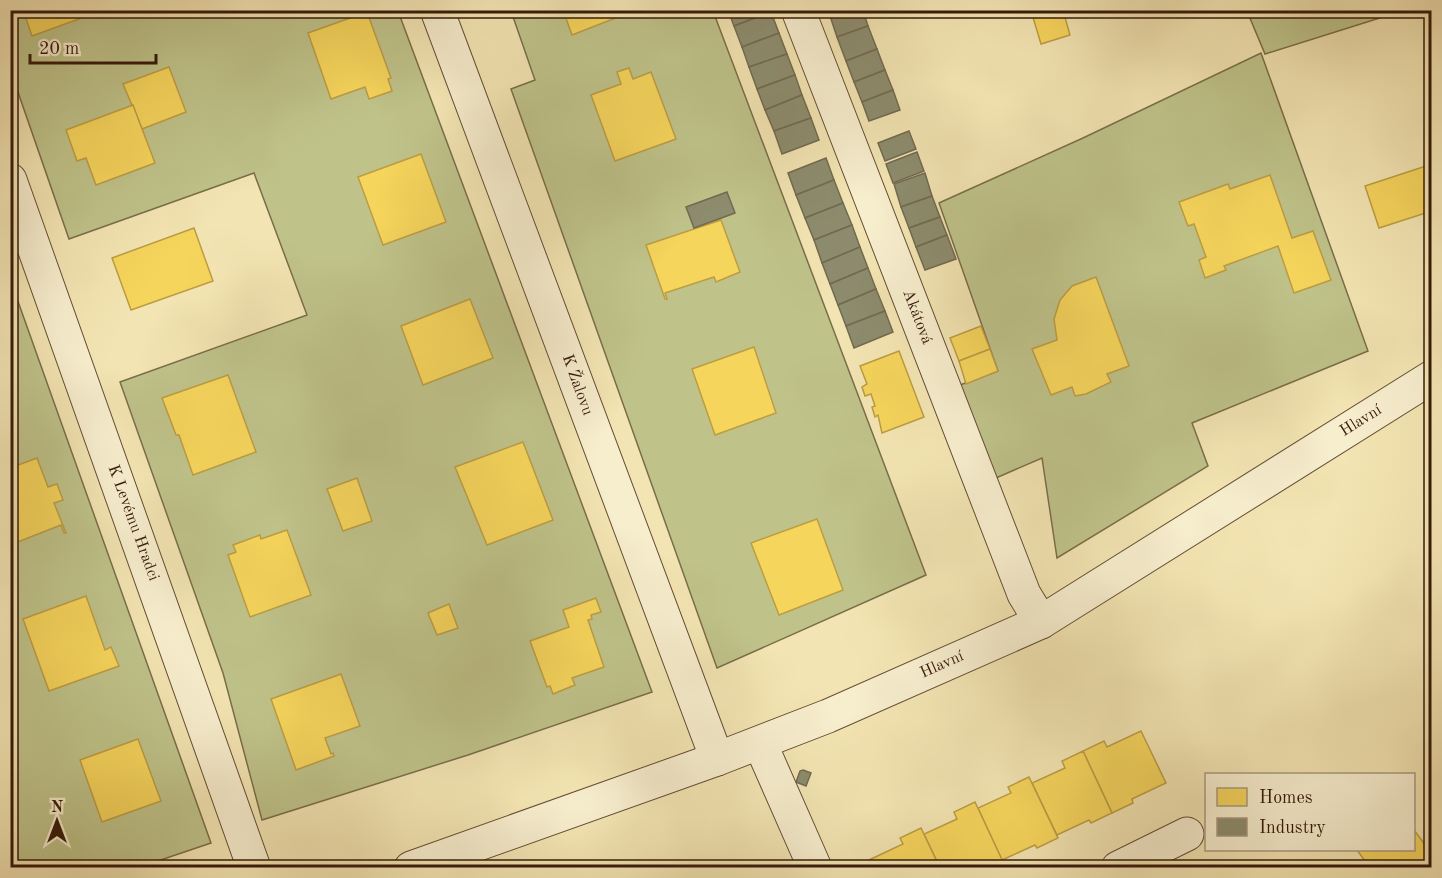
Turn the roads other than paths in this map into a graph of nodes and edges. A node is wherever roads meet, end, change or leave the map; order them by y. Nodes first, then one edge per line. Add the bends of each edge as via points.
1 (437, 10) edge
2 (798, 10) edge
3 (10, 180) edge
4 (1431, 377) edge
5 (1041, 622) junction
6 (760, 743) junction
7 (717, 759) junction
8 (1187, 834) dead end
9 (254, 867) edge
10 (411, 867) edge
11 (815, 867) edge
12 (1118, 867) edge

1 - 7 street, K Žalovu
2 - 5 street, Akátová via 1024,594
3 - 9 street, K Levému Hradci
4 - 5 street, Hlavní
5 - 6 street, Hlavní
6 - 7 street, Hlavní
6 - 11 street
7 - 10 street, Hlavní
8 - 12 street

